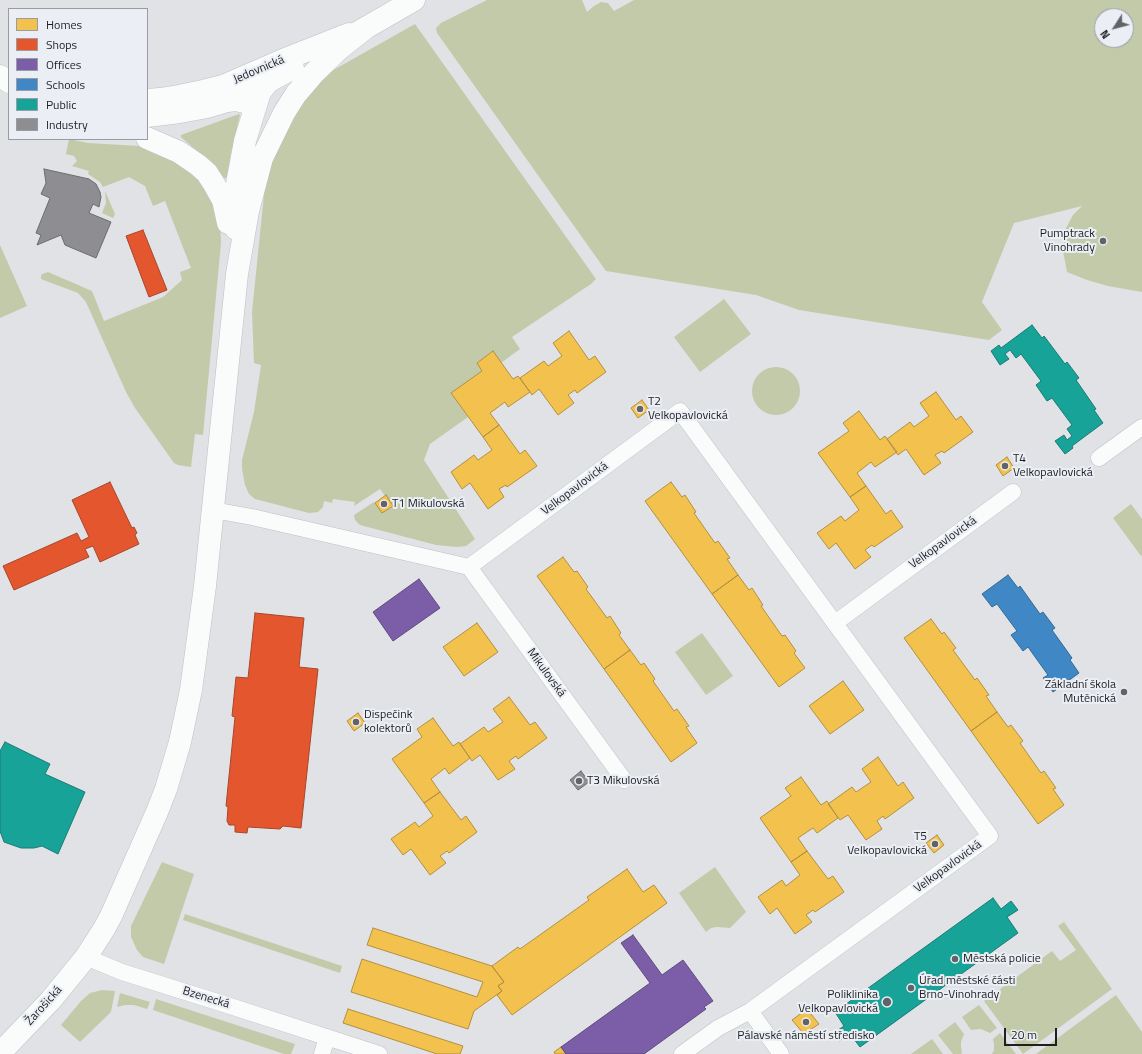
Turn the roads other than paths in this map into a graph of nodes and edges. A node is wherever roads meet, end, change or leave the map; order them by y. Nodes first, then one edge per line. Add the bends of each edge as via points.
1 (414, 0) edge
2 (367, 28) junction
3 (148, 100) edge
4 (246, 102) junction
5 (148, 116) edge
6 (148, 138) edge
7 (262, 158) junction
8 (237, 274) junction
9 (1142, 427) edge
10 (1099, 458) dead end
11 (1013, 492) dead end
12 (213, 510) junction
13 (469, 567) junction
14 (835, 623) junction
15 (624, 780) dead end
16 (86, 957) junction
17 (750, 1011) junction
18 (327, 1037) junction
19 (0, 1053) edge
20 (322, 1054) edge
21 (379, 1054) edge
22 (682, 1054) edge
23 (781, 1054) edge

1 - 2 main road, Jedovnická
2 - 3 main road, Jedovnická via 223,86 186,95
2 - 4 main road, Jedovnická via 274,80
2 - 7 main road via 339,49 300,89 284,113
4 - 5 main road, Jedovnická via 227,101 207,107
4 - 7 main road via 262,110 266,120
4 - 8 main road via 245,141 235,195
6 - 8 main road via 188,158 206,173 214,184 223,200
7 - 8 main road via 248,212
8 - 12 main road, Žarošická
9 - 10 street
11 - 14 street, Velkopavlovická
12 - 13 street
12 - 16 main road, Žarošická via 196,656 180,742 157,812 104,930
13 - 14 street, Velkopavlovická via 680,410
13 - 15 street, Mikulovská
14 - 17 street, Velkopavlovická via 990,836
16 - 18 street, Bzenecká via 122,972
16 - 19 main road, Žarošická via 50,1001
17 - 22 street, Velkopavlovická via 718,1028
17 - 23 street
18 - 20 street
18 - 21 street, Bzenecká

